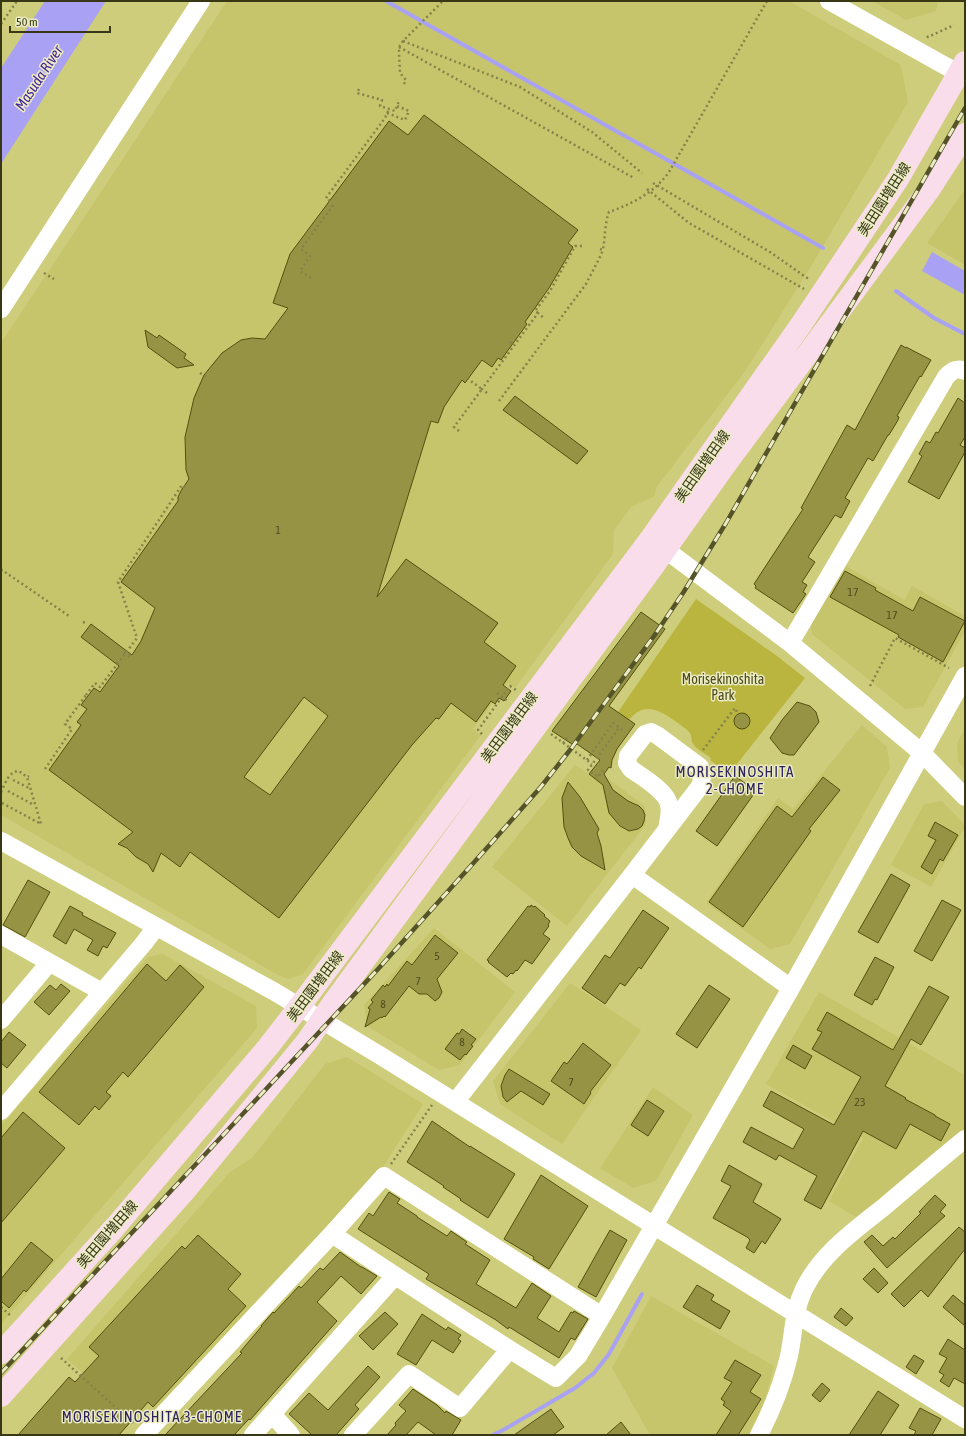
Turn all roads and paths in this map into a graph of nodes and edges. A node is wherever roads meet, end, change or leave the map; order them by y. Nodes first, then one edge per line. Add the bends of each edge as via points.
1 (17, 1) edge
2 (201, 1) edge
3 (443, 1) edge
4 (767, 1) edge
5 (829, 1) edge
6 (1, 24) edge
7 (954, 24) dead end
8 (923, 34) dead end
9 (403, 41) junction
10 (399, 46) junction
11 (963, 71) edge
12 (404, 84) dead end
13 (359, 89) dead end
14 (399, 101) dead end
15 (397, 106) junction
16 (389, 109) junction
17 (387, 113) junction
18 (965, 134) edge
19 (642, 173) dead end
20 (634, 178) dead end
21 (655, 184) junction
22 (648, 190) junction
23 (330, 201) dead end
24 (334, 204) dead end
25 (584, 246) dead end
26 (44, 273) dead end
27 (310, 278) dead end
28 (54, 280) dead end
29 (810, 280) dead end
30 (804, 290) dead end
31 (1, 309) edge
32 (538, 313) junction
33 (544, 318) dead end
34 (510, 342) dead end
35 (514, 345) junction
36 (965, 371) edge
37 (200, 373) dead end
38 (206, 377) dead end
39 (468, 379) dead end
40 (482, 389) junction
41 (487, 393) dead end
42 (499, 401) dead end
43 (459, 431) dead end
44 (187, 489) dead end
45 (658, 544) junction
46 (1, 571) edge
47 (68, 616) dead end
48 (790, 643) junction
49 (125, 653) junction
50 (130, 657) dead end
51 (949, 668) dead end
52 (965, 676) edge
53 (870, 686) dead end
54 (518, 691) dead end
55 (738, 714) dead end
56 (619, 728) junction
57 (625, 732) dead end
58 (550, 733) dead end
59 (485, 736) dead end
60 (568, 737) dead end
61 (564, 743) junction
62 (922, 753) junction
63 (587, 760) junction
64 (700, 760) junction
65 (592, 764) junction
66 (44, 769) dead end
67 (603, 770) dead end
68 (13, 780) dead end
69 (30, 788) junction
70 (8, 791) dead end
71 (1, 792) edge
72 (965, 797) edge
73 (667, 799) junction
74 (2, 803) edge
75 (35, 805) junction
76 (667, 830) junction
77 (1, 841) edge
78 (632, 875) junction
79 (156, 927) junction
80 (1, 935) edge
81 (50, 963) junction
82 (791, 988) junction
83 (102, 992) junction
84 (299, 1007) junction
85 (1, 1020) edge
86 (322, 1021) junction
87 (456, 1101) junction
88 (432, 1105) dead end
89 (1, 1111) edge
90 (965, 1139) edge
91 (384, 1176) junction
92 (654, 1225) junction
93 (332, 1234) junction
94 (396, 1276) junction
95 (1, 1307) edge
96 (795, 1313) junction
97 (602, 1316) junction
98 (13, 1317) dead end
99 (509, 1350) junction
100 (1, 1352) edge
101 (61, 1358) dead end
102 (1, 1396) edge
103 (272, 1414) junction
104 (965, 1419) edge
105 (145, 1434) edge
106 (253, 1435) edge
107 (291, 1435) edge
108 (353, 1435) edge
109 (759, 1435) edge

1 - 6 path
2 - 31 street
3 - 9 path
4 - 21 path via 679,157 669,172
5 - 11 street
7 - 8 path via 928,37
9 - 10 path
9 - 19 path via 520,88 592,132
10 - 12 path via 400,73 406,80
10 - 20 path
11 - 45 main road, 美田園増田線 via 898,179
13 - 16 path via 357,93 382,100 380,106
14 - 15 path
15 - 16 path via 395,111
15 - 17 path via 409,111 405,120
16 - 17 path
17 - 23 path via 326,198
18 - 45 main road, 美田園増田線 via 930,190 726,464
21 - 22 path
21 - 29 path via 770,252
22 - 30 path via 689,223
22 - 42 path via 628,205 609,212 606,236 599,259 586,284
24 - 27 path via 301,249 310,256 300,271
25 - 32 path via 575,246 550,291 535,311
26 - 28 path
32 - 33 path
32 - 35 path
34 - 35 path
35 - 40 path
36 - 48 street via 955,370 946,378
37 - 38 path
39 - 40 path
40 - 41 path
40 - 43 path via 454,427
44 - 49 path via 182,485 118,582 137,638
45 - 48 street
45 - 84 main road, 美田園増田線
45 - 86 main road, 美田園増田線
46 - 47 path
48 - 62 street
49 - 50 path
49 - 66 path via 100,687 95,683 65,724 72,730
51 - 53 path via 895,638
52 - 62 street
54 - 59 path via 510,686 506,691 478,730
55 - 64 path via 734,708
56 - 57 path
56 - 63 path via 613,723
56 - 65 path
58 - 61 path
60 - 61 path
61 - 63 path
62 - 72 street
62 - 82 street
63 - 65 path
64 - 73 street via 682,791
64 - 73 street via 651,732 645,734 628,756 628,763 631,769
64 - 76 street via 701,785
65 - 67 path via 588,770 598,777
68 - 69 path
69 - 71 path via 28,776 19,771 10,775
69 - 75 path
70 - 75 path
73 - 76 street
74 - 75 path via 41,824
76 - 78 street
77 - 79 street
78 - 82 street
78 - 87 street
79 - 83 street
79 - 84 street
80 - 81 street
81 - 83 street
81 - 85 street
82 - 92 street
83 - 89 street
84 - 86 street
84 - 100 main road, 美田園増田線 via 115,1227
86 - 87 street
86 - 102 main road, 美田園増田線 via 184,1193
87 - 92 street
88 - 91 path
90 - 96 street via 842,1242 822,1262 807,1284
91 - 93 street
91 - 97 street
92 - 96 street
92 - 97 street
93 - 94 street
93 - 105 street
94 - 99 street
94 - 103 street
95 - 98 path
96 - 104 street
96 - 109 street via 781,1388
97 - 99 street via 578,1356 556,1378
99 - 108 street via 460,1408 409,1374
101 - 105 path
103 - 106 street
103 - 107 street

